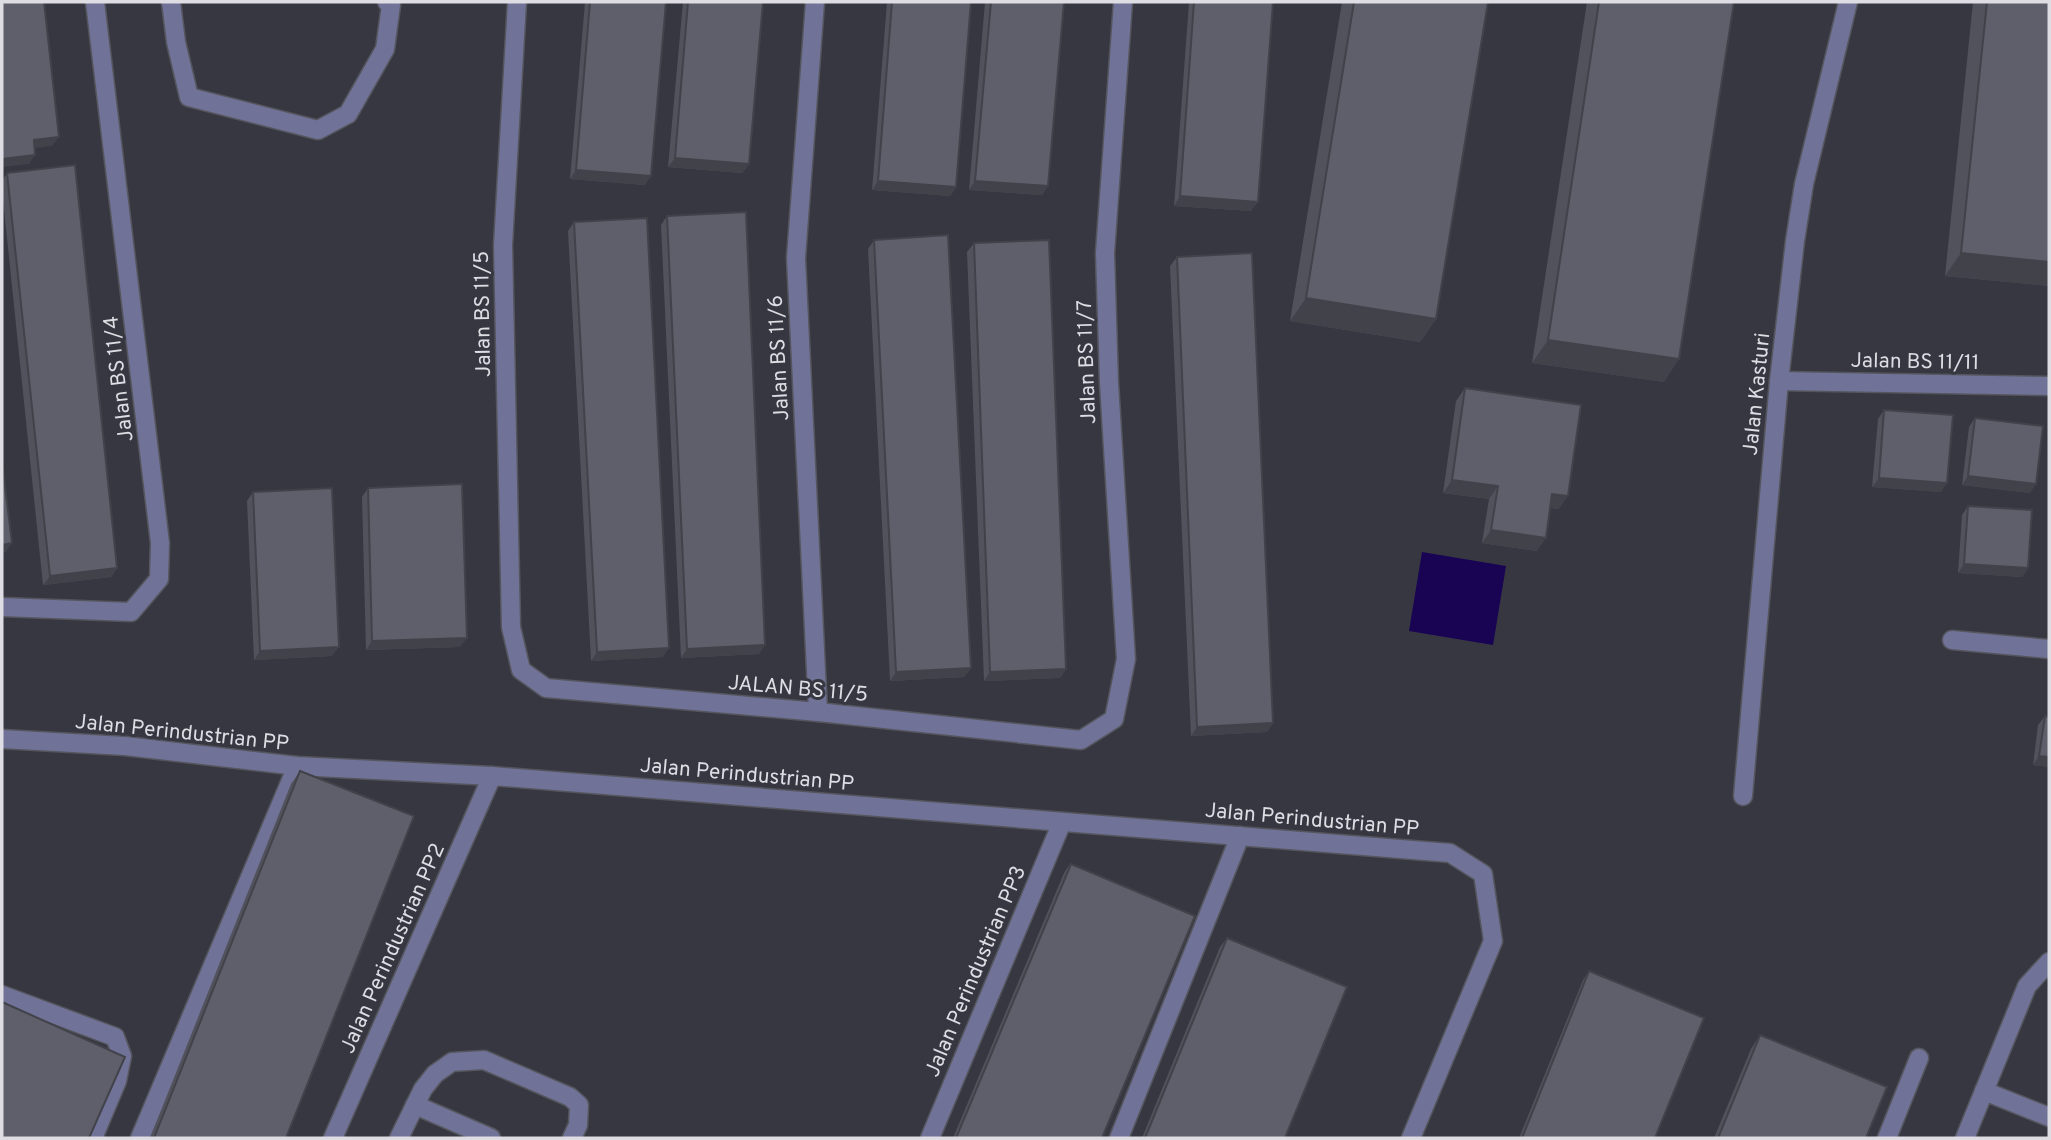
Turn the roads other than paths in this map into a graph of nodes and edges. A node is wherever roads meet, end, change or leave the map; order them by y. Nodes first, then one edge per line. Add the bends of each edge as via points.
1 (95, 2) edge
2 (171, 2) edge
3 (387, 2) edge
4 (517, 2) edge
5 (815, 2) edge
6 (1123, 2) edge
7 (1848, 2) edge
8 (1779, 381) junction
9 (2049, 386) edge
10 (2, 607) edge
11 (511, 627) joint
12 (1952, 640) dead end
13 (2049, 649) edge
14 (818, 712) junction
15 (1114, 719) joint
16 (2, 738) edge
17 (297, 766) junction
18 (492, 776) junction
19 (1743, 796) dead end
20 (1062, 822) junction
21 (1240, 836) junction
22 (2049, 962) edge
23 (2, 995) edge
24 (1919, 1058) dead end
25 (1984, 1091) junction
26 (415, 1105) junction
27 (2049, 1116) edge
28 (93, 1138) edge
29 (140, 1138) edge
30 (333, 1138) edge
31 (399, 1138) edge
32 (491, 1138) edge
33 (572, 1138) edge
34 (930, 1138) edge
35 (1119, 1138) edge
36 (1411, 1138) edge
37 (1887, 1138) edge
38 (1965, 1138) edge

1 - 10 street, Jalan BS 11/4 via 160,543 159,579 131,612
2 - 3 street via 189,97 318,131 348,114 385,49 391,5
4 - 11 street, Jalan BS 11/5 via 503,245
5 - 14 street, Jalan BS 11/6 via 796,258
6 - 15 street, Jalan BS 11/7 via 1105,253 1126,659
7 - 8 street, Jalan Kasturi via 1804,184
8 - 9 street, Jalan BS 11/11
8 - 19 street, Jalan Kasturi
11 - 14 street, JALAN BS 11/5 via 521,670 546,688
12 - 13 street
14 - 15 street, JALAN BS 11/5 via 1081,740
16 - 17 street, Jalan Perindustrian PP via 125,746
17 - 18 street, Jalan Perindustrian PP
17 - 29 street
18 - 20 street, Jalan Perindustrian PP
18 - 30 street, Jalan Perindustrian PP2
20 - 21 street, Jalan Perindustrian PP
20 - 34 street, Jalan Perindustrian PP3
21 - 35 street
21 - 36 street, Jalan Perindustrian PP via 1450,853 1483,874 1493,941
22 - 25 street via 2027,986
23 - 28 street via 115,1037 122,1056 120,1069
24 - 37 street
25 - 27 street
25 - 38 street
26 - 31 street
26 - 32 street
26 - 33 street via 435,1074 452,1062 484,1060 570,1097 579,1105

